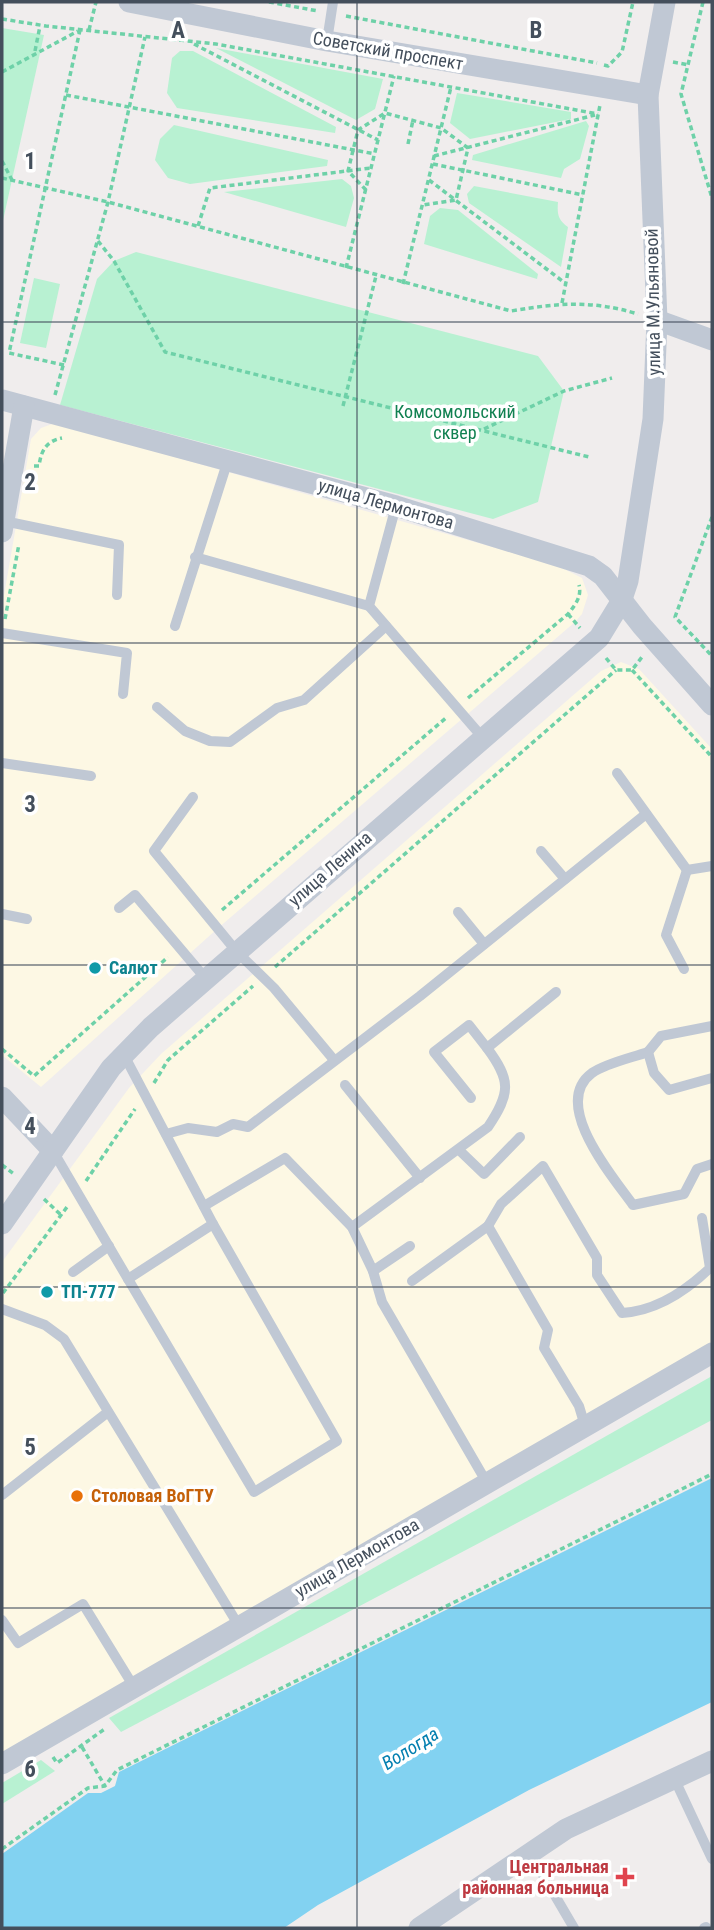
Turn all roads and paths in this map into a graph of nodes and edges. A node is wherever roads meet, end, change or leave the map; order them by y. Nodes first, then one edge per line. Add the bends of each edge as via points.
1 (96, 2) edge
2 (129, 2) edge
3 (269, 2) edge
4 (633, 2) edge
5 (665, 2) edge
6 (703, 2) edge
7 (332, 8) edge
8 (2, 19) edge
9 (40, 25) junction
10 (80, 30) junction
11 (89, 31) junction
12 (145, 37) junction
13 (327, 41) junction
14 (193, 43) junction
15 (35, 51) junction
16 (608, 65) junction
17 (2, 72) edge
18 (394, 76) junction
19 (451, 87) junction
20 (604, 88) junction
21 (66, 95) junction
22 (648, 95) junction
23 (130, 108) junction
24 (385, 113) junction
25 (598, 114) junction
26 (413, 120) junction
27 (441, 128) junction
28 (358, 130) junction
29 (378, 140) junction
30 (408, 144) dead end
31 (468, 148) junction
32 (353, 150) junction
33 (375, 154) junction
34 (435, 156) junction
35 (2, 162) edge
36 (433, 164) junction
37 (371, 168) junction
38 (463, 170) junction
39 (348, 171) junction
40 (2, 178) edge
41 (12, 180) junction
42 (429, 180) junction
43 (45, 188) junction
44 (366, 190) junction
45 (583, 195) junction
46 (712, 198) edge
47 (456, 200) junction
48 (108, 202) junction
49 (423, 205) junction
50 (198, 226) junction
51 (98, 241) junction
52 (346, 268) junction
53 (376, 276) junction
54 (565, 283) junction
55 (403, 284) junction
56 (562, 303) junction
57 (657, 320) junction
58 (712, 340) edge
59 (64, 365) junction
60 (612, 378) dead end
61 (345, 395) junction
62 (2, 400) edge
63 (53, 403) dead end
64 (24, 406) junction
65 (343, 406) dead end
66 (482, 429) junction
67 (69, 440) dead end
68 (589, 457) dead end
69 (228, 460) junction
70 (33, 467) dead end
71 (396, 506) junction
72 (712, 517) edge
73 (3, 526) edge
74 (195, 557) junction
75 (578, 580) dead end
76 (117, 596) dead end
77 (621, 602) junction
78 (369, 606) junction
79 (568, 614) junction
80 (675, 617) junction
81 (174, 626) dead end
82 (386, 626) junction
83 (2, 633) edge
84 (654, 640) junction
85 (593, 643) junction
86 (712, 656) edge
87 (616, 670) junction
88 (632, 670) junction
89 (122, 694) dead end
90 (712, 705) edge
91 (157, 707) dead end
92 (456, 708) junction
93 (483, 738) junction
94 (712, 757) edge
95 (2, 763) edge
96 (617, 773) dead end
97 (91, 776) dead end
98 (193, 797) dead end
99 (646, 814) junction
100 (541, 850) dead end
101 (712, 866) edge
102 (687, 870) junction
103 (565, 879) junction
104 (119, 908) dead end
105 (458, 912) dead end
106 (2, 914) edge
107 (27, 919) dead end
108 (211, 919) junction
109 (485, 944) junction
110 (179, 947) junction
111 (237, 951) junction
112 (684, 969) dead end
113 (264, 977) junction
114 (206, 979) junction
115 (556, 992) dead end
116 (712, 1026) edge
117 (487, 1048) junction
118 (2, 1049) edge
119 (648, 1052) junction
120 (124, 1055) junction
121 (334, 1060) junction
122 (712, 1078) edge
123 (345, 1085) dead end
124 (145, 1095) junction
125 (2, 1097) edge
126 (471, 1098) dead end
127 (166, 1134) junction
128 (520, 1137) dead end
129 (459, 1150) junction
130 (53, 1151) junction
131 (712, 1164) edge
132 (420, 1178) junction
133 (78, 1193) junction
134 (204, 1206) junction
135 (702, 1218) dead end
136 (2, 1224) edge
137 (213, 1224) junction
138 (488, 1226) junction
139 (352, 1227) junction
140 (109, 1246) junction
141 (410, 1246) dead end
142 (373, 1271) junction
143 (73, 1272) dead end
144 (128, 1279) junction
145 (412, 1281) dead end
146 (2, 1295) edge
147 (2, 1309) edge
148 (712, 1353) edge
149 (108, 1412) junction
150 (585, 1426) junction
151 (712, 1474) edge
152 (487, 1483) junction
153 (2, 1495) edge
154 (2, 1620) edge
155 (239, 1626) junction
156 (134, 1687) junction
157 (107, 1730) dead end
158 (82, 1747) junction
159 (712, 1761) edge
160 (2, 1763) edge
161 (57, 1763) dead end
162 (674, 1778) junction
163 (105, 1786) junction
164 (2, 1849) edge
165 (530, 1853) junction
166 (712, 1859) edge
167 (419, 1928) edge
168 (574, 1928) edge

1 - 11 path
2 - 13 street, Советский проспект
3 - 7 path
4 - 16 path via 622,52
5 - 22 street, улица М.Ульяновой
6 - 46 path via 681,94
7 - 13 lane
7 - 16 path
8 - 9 path
9 - 10 path
9 - 15 path
10 - 11 path
10 - 15 path
10 - 21 path
11 - 12 path
12 - 14 path
12 - 23 path
13 - 20 street, Советский проспект
14 - 18 path
14 - 28 path
15 - 17 path
16 - 20 path
18 - 19 path
18 - 24 path
19 - 25 path
19 - 27 path
20 - 22 street, Советский проспект
20 - 25 path
21 - 23 path
21 - 43 path
22 - 57 street, улица М.Ульяновой
23 - 32 path
23 - 48 path
24 - 26 path
24 - 28 path
24 - 29 path
25 - 31 path
25 - 45 path
26 - 27 path
26 - 30 path
27 - 31 path
27 - 34 path
28 - 29 path
28 - 32 path
29 - 33 path
31 - 34 path
31 - 38 path
32 - 33 path
32 - 39 path
33 - 37 path
34 - 36 path
35 - 41 path
36 - 38 path
36 - 42 path
37 - 39 path
37 - 44 path
38 - 45 path
38 - 47 path
39 - 44 path
39 - 50 path via 209,188
40 - 41 path
41 - 43 path
42 - 47 path
42 - 49 path
43 - 48 path
43 - 59 path via 9,353
44 - 52 path
45 - 54 path
47 - 49 path
47 - 54 path
48 - 50 path
48 - 51 path
49 - 55 path
50 - 52 path
51 - 59 path
51 - 61 path via 166,352
52 - 53 path
53 - 55 path
53 - 61 path
54 - 56 path
55 - 56 path via 511,311
56 - 57 path via 608,305
57 - 58 street
57 - 77 street, улица М.Ульяновой via 653,419
59 - 63 path
60 - 66 path via 564,391
61 - 65 path
61 - 66 path
62 - 64 street, улица Лермонтова
64 - 69 street, улица Лермонтова
64 - 73 street
66 - 68 path
67 - 70 path via 49,443 39,466
69 - 71 street, улица Лермонтова
69 - 74 lane
71 - 77 street, улица Лермонтова via 589,566 604,576
71 - 78 lane
72 - 80 path
73 - 76 lane via 119,545
74 - 78 lane
74 - 81 lane
75 - 79 path via 581,592
77 - 84 street, улица Лермонтова
77 - 85 street, улица Ленина
78 - 82 lane
79 - 85 path
79 - 92 path
80 - 84 path
80 - 86 path
82 - 91 lane via 304,700 276,708 230,742 210,741 186,731
82 - 92 lane
83 - 89 lane via 127,653
84 - 88 path
84 - 90 street, улица Лермонтова
85 - 87 path
85 - 93 street, улица Ленина
87 - 88 path
87 - 113 path
88 - 94 path
92 - 93 lane
92 - 108 path
93 - 111 street, улица Ленина
95 - 97 lane
96 - 99 lane
98 - 108 lane via 154,851
99 - 102 lane
99 - 103 lane
100 - 103 lane
101 - 102 lane
102 - 112 lane via 666,936
103 - 109 lane
104 - 110 lane via 135,895
105 - 109 lane
106 - 107 lane
108 - 111 lane
109 - 121 lane
110 - 114 lane
110 - 118 path via 34,1076
111 - 113 lane
111 - 114 street, улица Ленина
113 - 121 lane
113 - 124 path via 168,1060
114 - 120 street, улица Ленина
115 - 117 lane
116 - 119 lane via 661,1036
117 - 126 lane via 470,1025 434,1052
117 - 129 lane via 504,1070 506,1090 488,1126
119 - 122 lane via 654,1073 669,1090
119 - 131 lane via 592,1073 580,1088 578,1107 592,1146 633,1205 684,1194 697,1169
120 - 124 lane
120 - 130 street, улица Ленина
121 - 127 lane via 248,1127 233,1124 217,1132 188,1128
123 - 132 lane
124 - 127 lane
124 - 133 path
125 - 130 street
127 - 134 lane
128 - 129 lane via 484,1174
129 - 132 lane
130 - 133 lane
130 - 136 street, улица Ленина
132 - 139 lane
133 - 140 lane
133 - 146 path
134 - 137 lane
134 - 139 lane via 285,1158
135 - 138 lane via 710,1268 686,1291 629,1312 622,1312 597,1275 597,1258 543,1166 501,1204
137 - 144 lane
137 - 144 lane via 337,1441 254,1492
138 - 145 lane
138 - 150 lane via 548,1330 544,1348 579,1406
139 - 142 lane
140 - 143 lane
140 - 144 lane
141 - 142 lane
142 - 152 lane via 382,1302
147 - 149 lane via 45,1325 64,1339
148 - 150 street, улица Лермонтова
149 - 153 lane
149 - 155 lane
150 - 152 street, улица Лермонтова
151 - 163 path via 117,1770
152 - 155 street, улица Лермонтова
154 - 156 lane via 18,1643 83,1604
155 - 156 street, улица Лермонтова
156 - 160 street, улица Лермонтова
157 - 158 path
158 - 161 path
158 - 163 path
159 - 162 street
162 - 165 street via 566,1829
162 - 166 lane
163 - 164 path via 89,1788
165 - 167 street
165 - 168 lane

